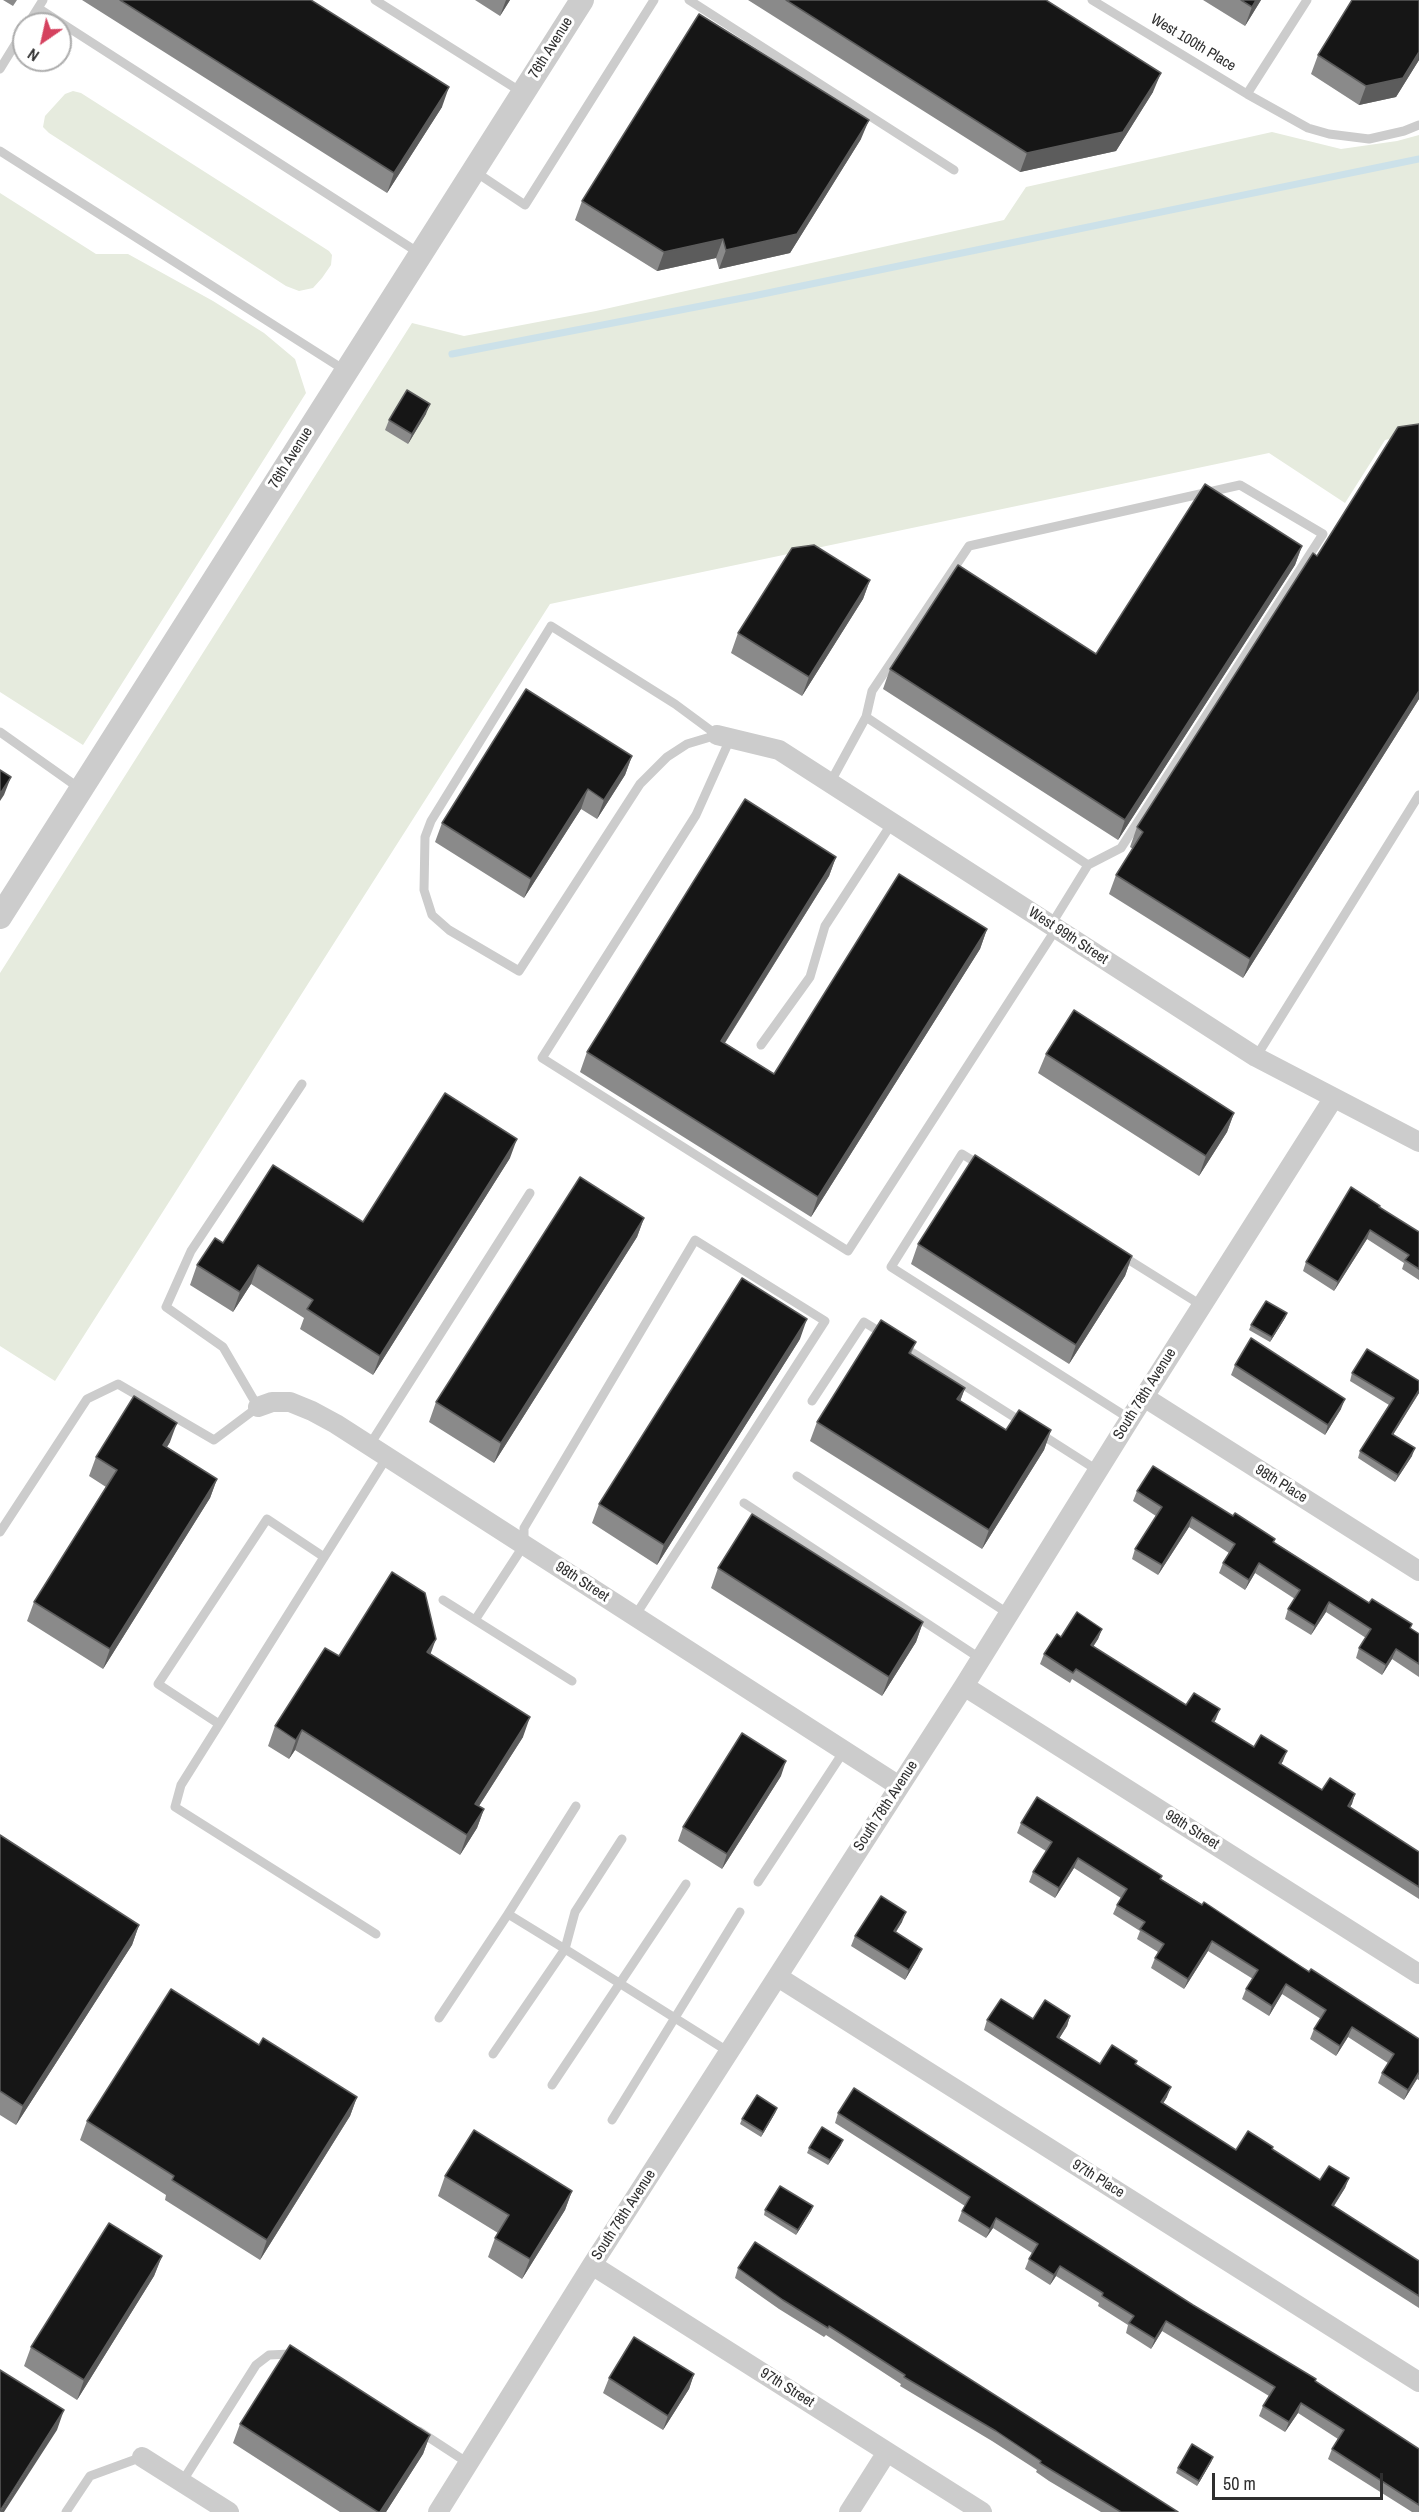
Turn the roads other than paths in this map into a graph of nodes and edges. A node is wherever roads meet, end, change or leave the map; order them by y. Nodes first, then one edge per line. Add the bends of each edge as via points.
1 (375, 0) edge
2 (582, 0) edge
3 (654, 0) edge
4 (688, 0) edge
5 (1092, 0) edge
6 (1307, 0) edge
7 (40, 4) edge
8 (12, 50) edge
9 (0, 69) edge
10 (523, 93) junction
11 (1247, 94) junction
12 (1419, 125) edge
13 (0, 151) edge
14 (954, 170) dead end
15 (473, 171) junction
16 (421, 254) junction
17 (346, 371) junction
18 (866, 717) junction
19 (0, 732) edge
20 (724, 736) junction
21 (830, 783) junction
22 (81, 789) junction
23 (1419, 795) edge
24 (892, 823) junction
25 (1088, 865) junction
26 (0, 917) edge
27 (1054, 927) junction
28 (761, 1045) dead end
29 (1256, 1057) junction
30 (302, 1084) dead end
31 (1333, 1099) junction
32 (1419, 1142) edge
33 (992, 1173) edge
34 (530, 1193) dead end
35 (1112, 1249) edge
36 (1201, 1305) junction
37 (1144, 1397) junction
38 (813, 1401) dead end
39 (258, 1407) junction
40 (1130, 1419) junction
41 (369, 1446) junction
42 (387, 1457) junction
43 (1098, 1470) junction
44 (797, 1476) dead end
45 (744, 1503) dead end
46 (0, 1532) edge
47 (524, 1545) junction
48 (324, 1557) junction
49 (1419, 1571) edge
50 (443, 1600) dead end
51 (1009, 1614) junction
52 (635, 1616) junction
53 (475, 1620) junction
54 (981, 1659) junction
55 (572, 1680) dead end
56 (964, 1686) junction
57 (219, 1724) junction
58 (844, 1750) junction
59 (899, 1786) junction
60 (576, 1806) dead end
61 (622, 1839) dead end
62 (759, 1882) dead end
63 (686, 1884) dead end
64 (740, 1911) dead end
65 (508, 1914) junction
66 (376, 1934) dead end
67 (564, 1949) junction
68 (1419, 1974) edge
69 (778, 1977) junction
70 (620, 1983) junction
71 (675, 2017) junction
72 (439, 2018) dead end
73 (729, 2052) junction
74 (494, 2054) dead end
75 (552, 2085) dead end
76 (612, 2120) dead end
77 (592, 2265) junction
78 (300, 2359) edge
79 (1419, 2382) edge
80 (409, 2424) edge
81 (887, 2451) junction
82 (142, 2457) joint
83 (468, 2463) junction
84 (182, 2482) junction
85 (66, 2512) edge
86 (229, 2512) edge
87 (438, 2512) edge
88 (849, 2512) edge
89 (982, 2512) edge

1 - 10 lane
2 - 10 street, 76th Avenue
3 - 15 lane via 525,205
4 - 14 lane
5 - 11 lane, West 100th Place
6 - 11 lane
7 - 16 lane
8 - 9 lane
10 - 15 street, 76th Avenue
11 - 12 lane, West 100th Place via 1308,128 1329,134 1369,139
13 - 17 lane
15 - 16 street, 76th Avenue
16 - 17 street, 76th Avenue
17 - 22 street, 76th Avenue
18 - 21 lane
18 - 25 lane
18 - 25 lane via 872,691 969,546 1240,485 1323,534 1121,848
19 - 22 lane
20 - 20 lane via 551,626 431,822 425,837 424,890 432,915 449,930 519,971 640,784 687,744
20 - 21 street, West 99th Street via 779,750
20 - 27 lane via 696,815 542,1058 848,1251
21 - 24 street, West 99th Street
22 - 26 street, 76th Avenue
23 - 29 lane
24 - 27 street, West 99th Street
24 - 28 lane via 825,926 810,976
25 - 27 lane
27 - 29 street, West 99th Street
29 - 31 street, West 99th Street
30 - 39 lane via 191,1251 166,1307 223,1347
31 - 32 street, West 99th Street
31 - 36 street, South 78th Avenue
33 - 40 lane via 962,1154 891,1267
34 - 41 lane
35 - 36 lane
36 - 37 street, South 78th Avenue
37 - 40 street, South 78th Avenue
37 - 49 street, 98th Place
38 - 43 lane via 864,1322
39 - 41 street, 98th Street via 290,1402
39 - 46 lane via 214,1440 118,1384 87,1399
40 - 43 street, South 78th Avenue
41 - 42 street, 98th Street
42 - 47 street, 98th Street
42 - 48 lane
43 - 51 street, South 78th Avenue
44 - 51 lane
45 - 54 lane
47 - 52 street, 98th Street
47 - 52 lane via 524,1528 695,1240 825,1321
47 - 53 lane
48 - 57 lane
48 - 57 lane via 267,1519 158,1684
50 - 53 lane
51 - 54 street, South 78th Avenue
52 - 58 street, 98th Street
53 - 55 lane
54 - 56 street, South 78th Avenue
56 - 59 street, South 78th Avenue
56 - 68 street, 98th Street
57 - 66 lane via 181,1785 176,1807
58 - 59 street, 98th Street
58 - 62 lane
59 - 69 street, South 78th Avenue
60 - 65 lane
61 - 67 lane via 574,1912
63 - 70 lane
64 - 71 lane
65 - 67 lane
65 - 72 lane
67 - 70 lane
67 - 74 lane
69 - 73 street, South 78th Avenue
69 - 79 street, 97th Place
70 - 71 lane
70 - 75 lane
71 - 73 lane
71 - 76 lane
73 - 77 street, South 78th Avenue
77 - 81 street, 97th Street
77 - 83 street, South 78th Avenue
78 - 84 lane via 290,2354 269,2355 256,2365
80 - 83 lane
81 - 88 street
81 - 89 street, 97th Street
82 - 84 street
82 - 85 lane via 90,2476
83 - 87 street, South 78th Avenue
84 - 86 street

